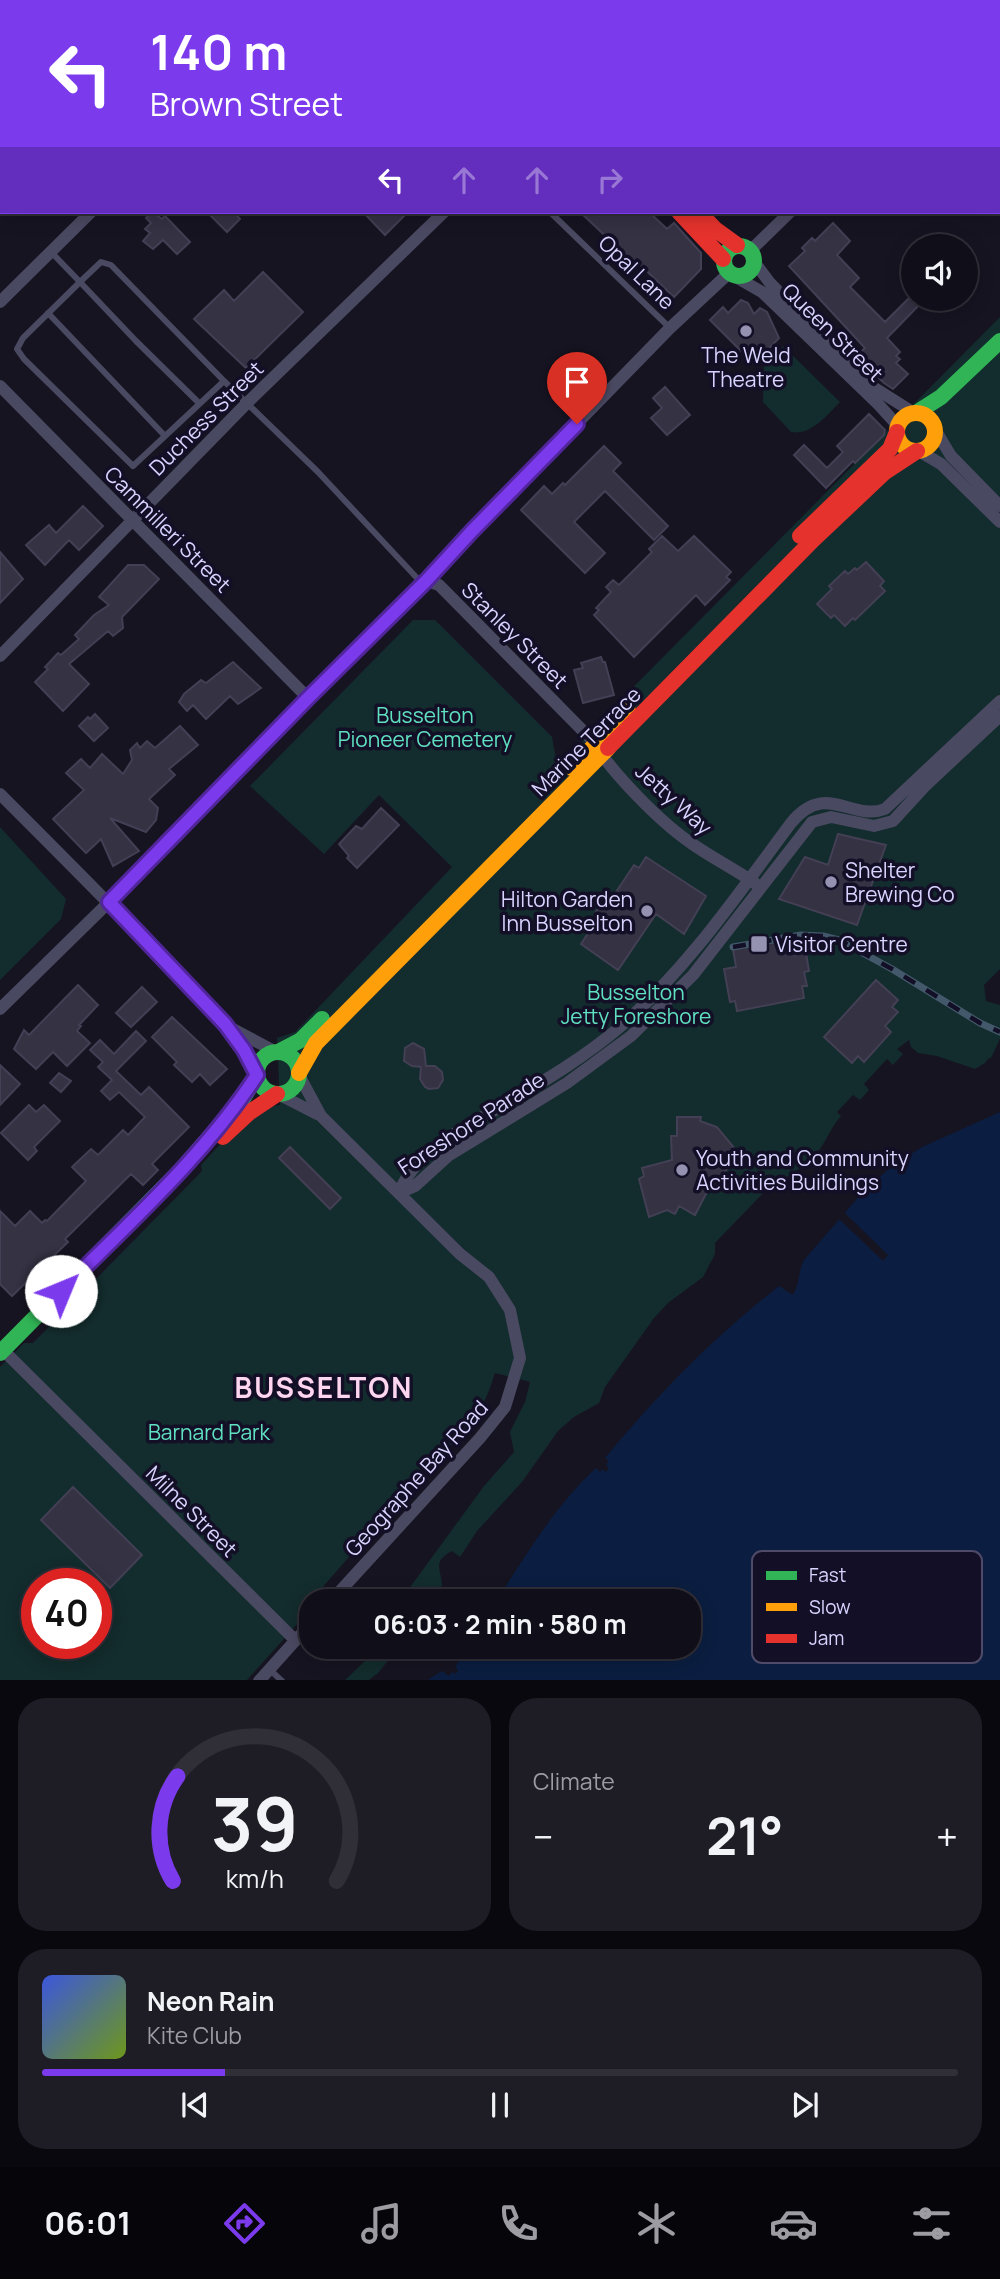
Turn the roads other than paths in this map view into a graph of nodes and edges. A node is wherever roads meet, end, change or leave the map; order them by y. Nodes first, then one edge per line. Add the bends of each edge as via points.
1 (90, 214) edge
2 (442, 214) edge
3 (552, 214) edge
4 (681, 214) edge
5 (701, 214) edge
6 (788, 214) edge
7 (51, 252) junction
8 (748, 253) junction
9 (729, 269) junction
10 (80, 282) junction
11 (0, 302) edge
12 (48, 313) junction
13 (670, 328) junction
14 (1000, 341) edge
15 (988, 353) junction
16 (224, 381) junction
17 (0, 386) edge
18 (199, 403) junction
19 (247, 403) junction
20 (915, 413) junction
21 (897, 429) junction
22 (936, 431) junction
23 (164, 436) junction
24 (918, 451) junction
25 (1000, 506) edge
26 (133, 520) junction
27 (1000, 522) edge
28 (426, 581) junction
29 (0, 656) edge
30 (308, 698) junction
31 (1000, 701) edge
32 (1000, 716) edge
33 (598, 750) junction
34 (0, 794) edge
35 (749, 879) junction
36 (761, 887) junction
37 (109, 902) junction
38 (0, 1009) edge
39 (225, 1024) junction
40 (277, 1052) junction
41 (257, 1074) junction
42 (299, 1074) junction
43 (278, 1094) junction
44 (321, 1116) junction
45 (179, 1172) junction
46 (398, 1193) junction
47 (1, 1351) edge
48 (342, 1589) edge
49 (299, 1636) edge
50 (295, 1640) junction
51 (269, 1669) junction
52 (259, 1680) edge
53 (281, 1680) edge

1 - 7 street
2 - 19 street, Duchess Street
3 - 13 lane, Opal Lane
4 - 9 street, Queen Street
5 - 8 street, Queen Street
6 - 8 street
7 - 10 lane
7 - 11 street
8 - 9 street via 726,252
8 - 9 street via 747,275
8 - 20 street, Queen Street via 770,283 873,387
9 - 13 street
9 - 21 street, Queen Street via 762,292 879,405
10 - 12 lane
10 - 16 lane, Stanley Street via 101,262 111,265
10 - 18 lane
12 - 23 lane
12 - 23 lane via 23,338 18,349 24,359 133,466
13 - 28 street
14 - 15 street
15 - 20 street via 941,397
15 - 22 street via 961,384
16 - 18 lane
16 - 19 lane, Stanley Street
17 - 26 street, Cammilleri Street
18 - 23 lane
19 - 26 street, Duchess Street
19 - 28 lane, Stanley Street via 417,578
20 - 21 street via 904,417
20 - 22 street via 929,418
21 - 24 street via 903,446
21 - 33 street, Marine Terrace via 890,449 806,530
22 - 24 street via 929,446
22 - 25 street via 951,456
24 - 27 street via 941,464
24 - 33 street, Marine Terrace via 884,471
26 - 29 street, Duchess Street
26 - 30 street, Cammilleri Street
28 - 30 street
28 - 33 street, Stanley Street via 439,585
30 - 37 street
31 - 35 street, Foreshore Parade via 887,808 868,811 831,802 804,810
32 - 36 street, Foreshore Parade via 893,821 874,827 837,818 817,819
33 - 35 street, Jetty Way via 669,826
33 - 40 street, Marine Terrace via 307,1034
33 - 42 street, Marine Terrace via 316,1043
34 - 37 street
35 - 36 street, Jetty Way
35 - 46 street, Foreshore Parade via 682,965 621,1026 560,1071 440,1145 405,1176
36 - 46 street, Foreshore Parade via 693,975 631,1036 567,1083 448,1156 415,1186
37 - 38 street
37 - 39 street
39 - 40 street
39 - 41 street
40 - 41 street via 265,1057
40 - 42 street via 291,1056
41 - 43 street via 262,1086
41 - 45 street via 242,1100
42 - 43 street via 295,1087
42 - 44 street, Geographe Bay Road
43 - 44 street, Geographe Bay Road
43 - 45 street
44 - 46 street, Geographe Bay Road
45 - 47 street
46 - 48 street, Geographe Bay Road via 489,1277 510,1310 520,1358 505,1407
47 - 50 street, Milne Street
49 - 50 street
50 - 51 street
51 - 52 street
51 - 53 lane

